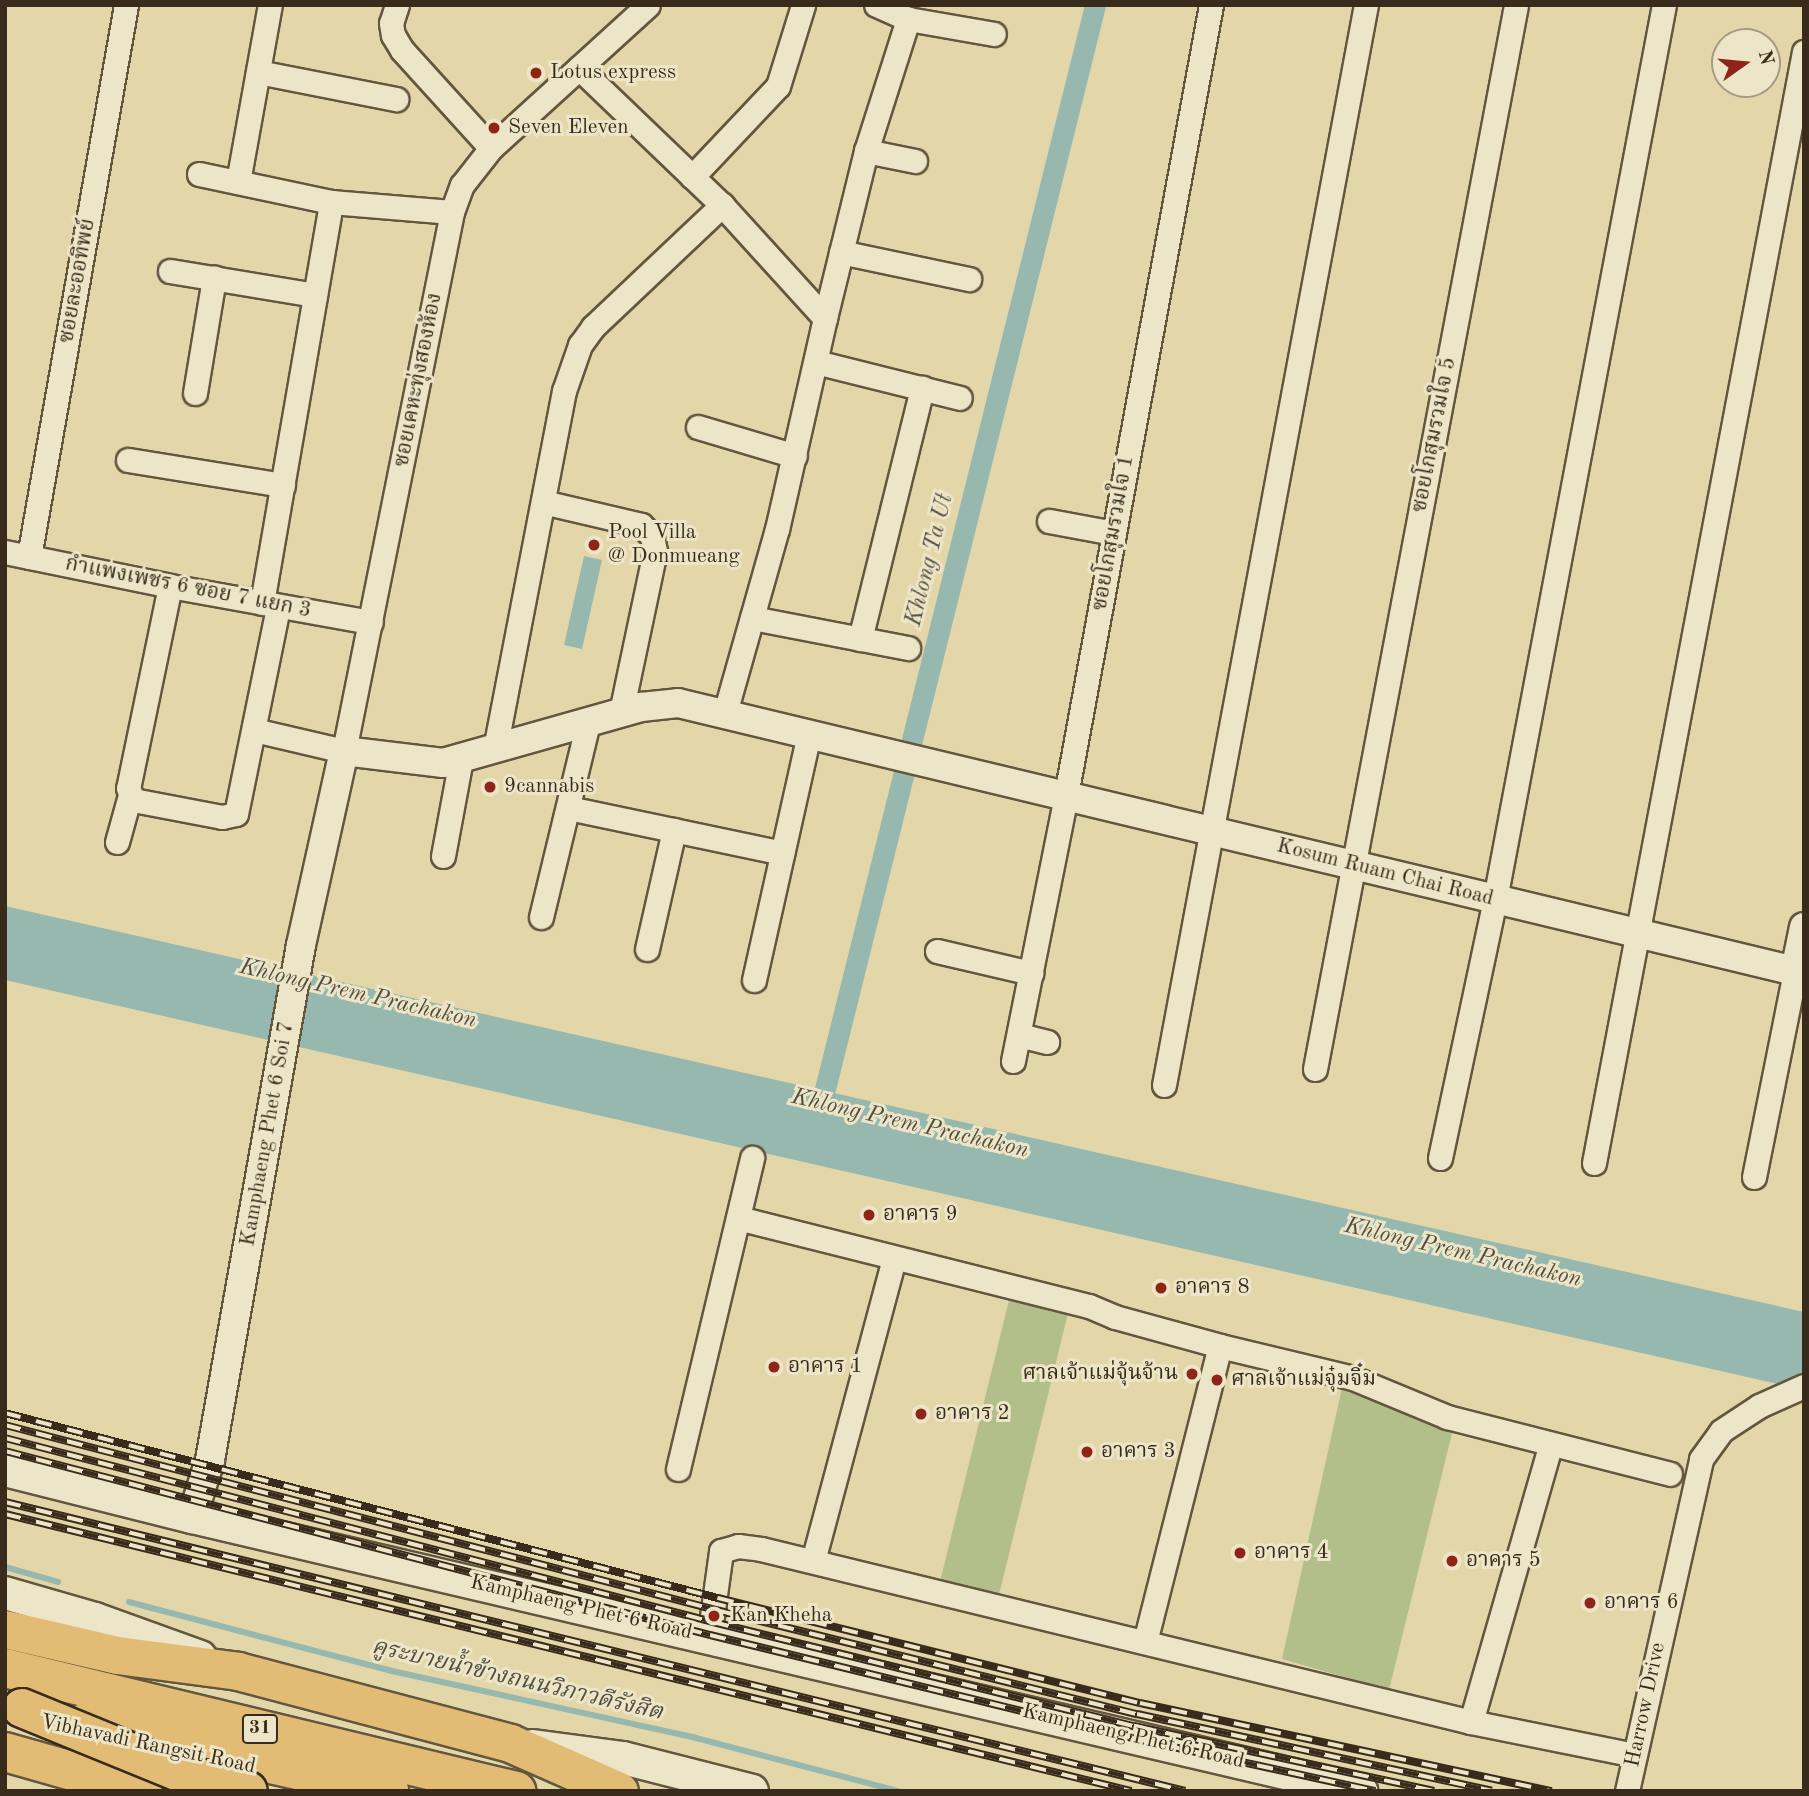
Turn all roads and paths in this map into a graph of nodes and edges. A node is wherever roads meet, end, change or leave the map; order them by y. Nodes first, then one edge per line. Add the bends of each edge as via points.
1 (127, 5) edge
2 (270, 5) edge
3 (397, 5) edge
4 (648, 5) edge
5 (803, 5) edge
6 (876, 5) edge
7 (1212, 5) edge
8 (1366, 5) edge
9 (1516, 5) edge
10 (1664, 5) edge
11 (908, 19) junction
12 (994, 34) dead end
13 (1804, 52) edge
14 (579, 68) junction
15 (258, 72) junction
16 (396, 99) dead end
17 (491, 148) junction
18 (866, 151) junction
19 (915, 161) dead end
20 (198, 174) dead end
21 (692, 177) junction
22 (238, 182) junction
23 (331, 202) junction
24 (722, 205) junction
25 (452, 212) junction
26 (841, 252) junction
27 (170, 271) dead end
28 (214, 278) junction
29 (969, 279) dead end
30 (315, 295) junction
31 (825, 318) junction
32 (816, 362) junction
33 (922, 388) junction
34 (195, 393) dead end
35 (960, 398) dead end
36 (698, 427) dead end
37 (795, 456) junction
38 (128, 460) dead end
39 (282, 485) junction
40 (543, 502) junction
41 (1049, 521) dead end
42 (1114, 533) junction
43 (5, 552) edge
44 (29, 557) junction
45 (170, 586) junction
46 (270, 605) junction
47 (752, 618) junction
48 (371, 622) junction
49 (860, 639) junction
50 (908, 648) dead end
51 (621, 713) junction
52 (725, 713) junction
53 (588, 722) junction
54 (254, 730) junction
55 (809, 734) junction
56 (495, 749) junction
57 (344, 751) junction
58 (461, 759) junction
59 (130, 795) junction
60 (1066, 795) junction
61 (569, 808) junction
62 (674, 830) junction
63 (1214, 831) junction
64 (117, 842) dead end
65 (782, 853) junction
66 (443, 856) dead end
67 (1353, 865) junction
68 (1495, 899) junction
69 (541, 917) dead end
70 (1804, 927) edge
71 (1637, 933) junction
72 (647, 949) dead end
73 (937, 951) dead end
74 (1795, 971) junction
75 (1031, 973) junction
76 (754, 980) dead end
77 (1019, 1035) junction
78 (1048, 1042) dead end
79 (1013, 1060) dead end
80 (1315, 1069) dead end
81 (1164, 1084) dead end
82 (752, 1158) dead end
83 (1440, 1158) dead end
84 (1594, 1163) dead end
85 (1754, 1177) dead end
86 (738, 1218) junction
87 (894, 1259) junction
88 (1220, 1346) junction
89 (1804, 1386) edge
90 (1550, 1446) junction
91 (678, 1469) dead end
92 (5, 1470) edge
93 (1670, 1474) dead end
94 (192, 1517) junction
95 (813, 1561) junction
96 (5, 1594) edge
97 (5, 1629) edge
98 (709, 1638) junction
99 (1145, 1642) junction
100 (5, 1668) edge
101 (238, 1671) junction
102 (11, 1709) edge
103 (1471, 1722) junction
104 (510, 1743) junction
105 (5, 1752) edge
106 (1635, 1755) junction
107 (143, 1791) edge
108 (248, 1791) edge
109 (373, 1791) edge
110 (389, 1791) edge
111 (516, 1791) edge
112 (619, 1791) edge
113 (752, 1791) edge
114 (1361, 1791) edge
115 (1627, 1791) edge

1 - 44 street, ซอยละออทิพย์
2 - 15 street
3 - 17 street via 391,23 402,50
4 - 14 street, ซอยเคหะทุ่งสองห้อง
5 - 21 street via 779,86
6 - 11 street
7 - 42 street, ซอยโกสุมรวมใจ 1
8 - 63 street
9 - 67 street, ซอยโกสุมรวมใจ 5
10 - 68 street
11 - 12 street
11 - 18 street
13 - 71 street
14 - 17 street, ซอยเคหะทุ่งสองห้อง
14 - 21 street
15 - 16 street
15 - 22 street
17 - 25 street, ซอยเคหะทุ่งสองห้อง via 462,185
18 - 19 street
18 - 26 street
20 - 22 street
21 - 24 street
22 - 23 street
23 - 25 street
23 - 30 street
24 - 31 street
24 - 40 street via 593,327 580,345 564,391
25 - 48 street, ซอยเคหะทุ่งสองห้อง
26 - 29 street
26 - 31 street
27 - 28 street
28 - 30 street
28 - 34 street
30 - 39 street
31 - 32 street
32 - 33 street
32 - 37 street
33 - 35 street
33 - 49 street
36 - 37 street
37 - 47 street
38 - 39 street
39 - 46 street
40 - 51 street via 641,525 652,537 655,551
40 - 56 street
41 - 42 street
42 - 60 street, ซอยโกสุมรวมใจ 1
43 - 44 street, กำแพงเพชร 6 ซอย 7 แยก 3
44 - 45 street, กำแพงเพชร 6 ซอย 7 แยก 3
45 - 46 street, กำแพงเพชร 6 ซอย 7 แยก 3
45 - 59 street
46 - 48 street, กำแพงเพชร 6 ซอย 7 แยก 3
46 - 54 street
47 - 49 street
47 - 52 street
48 - 57 street, ซอยเคหะทุ่งสองห้อง
49 - 50 street
51 - 52 street, Kosum Ruam Chai Road via 678,703
51 - 53 street, Kosum Ruam Chai Road
52 - 55 street, Kosum Ruam Chai Road
53 - 56 street, Kosum Ruam Chai Road
53 - 61 street
54 - 57 street
54 - 59 street via 236,814 209,814 133,800
55 - 60 street, Kosum Ruam Chai Road
55 - 65 street
56 - 58 street, Kosum Ruam Chai Road
57 - 58 street, Kosum Ruam Chai Road via 431,763
57 - 94 street, Kamphaeng Phet 6 Soi 7 via 299,959 210,1460
58 - 66 street
59 - 64 street
60 - 63 street, Kosum Ruam Chai Road
60 - 75 street, ซอยโกสุมรวมใจ 1
61 - 62 street
61 - 69 street
62 - 65 street
62 - 72 street
63 - 67 street, Kosum Ruam Chai Road
63 - 81 street
65 - 76 street
67 - 68 street, Kosum Ruam Chai Road
67 - 80 street, ซอยโกสุมรวมใจ 5
68 - 71 street, Kosum Ruam Chai Road
68 - 83 street
70 - 74 street
71 - 74 street, Kosum Ruam Chai Road
71 - 84 street
73 - 75 street
74 - 85 street
75 - 77 street, ซอยโกสุมรวมใจ 1
77 - 78 street
77 - 79 street, ซอยโกสุมรวมใจ 1
82 - 86 street
86 - 87 street
86 - 91 street
87 - 88 street via 1089,1306
87 - 95 street
88 - 90 street via 1353,1378 1427,1411
88 - 99 street
89 - 106 street, Harrow Drive via 1759,1406 1721,1431 1701,1459
90 - 93 street
90 - 103 street
92 - 94 main road, Kamphaeng Phet 6 Road
94 - 98 main road, Kamphaeng Phet 6 Road
95 - 98 street via 738,1546 721,1550
95 - 99 street
96 - 101 main road, 31 via 95,1619
97 - 101 highway, 31 via 117,1655
98 - 114 main road, Kamphaeng Phet 6 Road
99 - 103 street
100 - 111 highway, 31
101 - 104 highway, 31
102 - 108 highway, bridge via 181,1773
102 - 109 highway, Vibhavadi Rangsit Road / 31 via 119,1742
102 - 110 highway, 31, bridge
103 - 106 street
104 - 112 highway, 31
104 - 113 main road, 31 via 623,1758
105 - 107 highway
106 - 115 street, Harrow Drive

